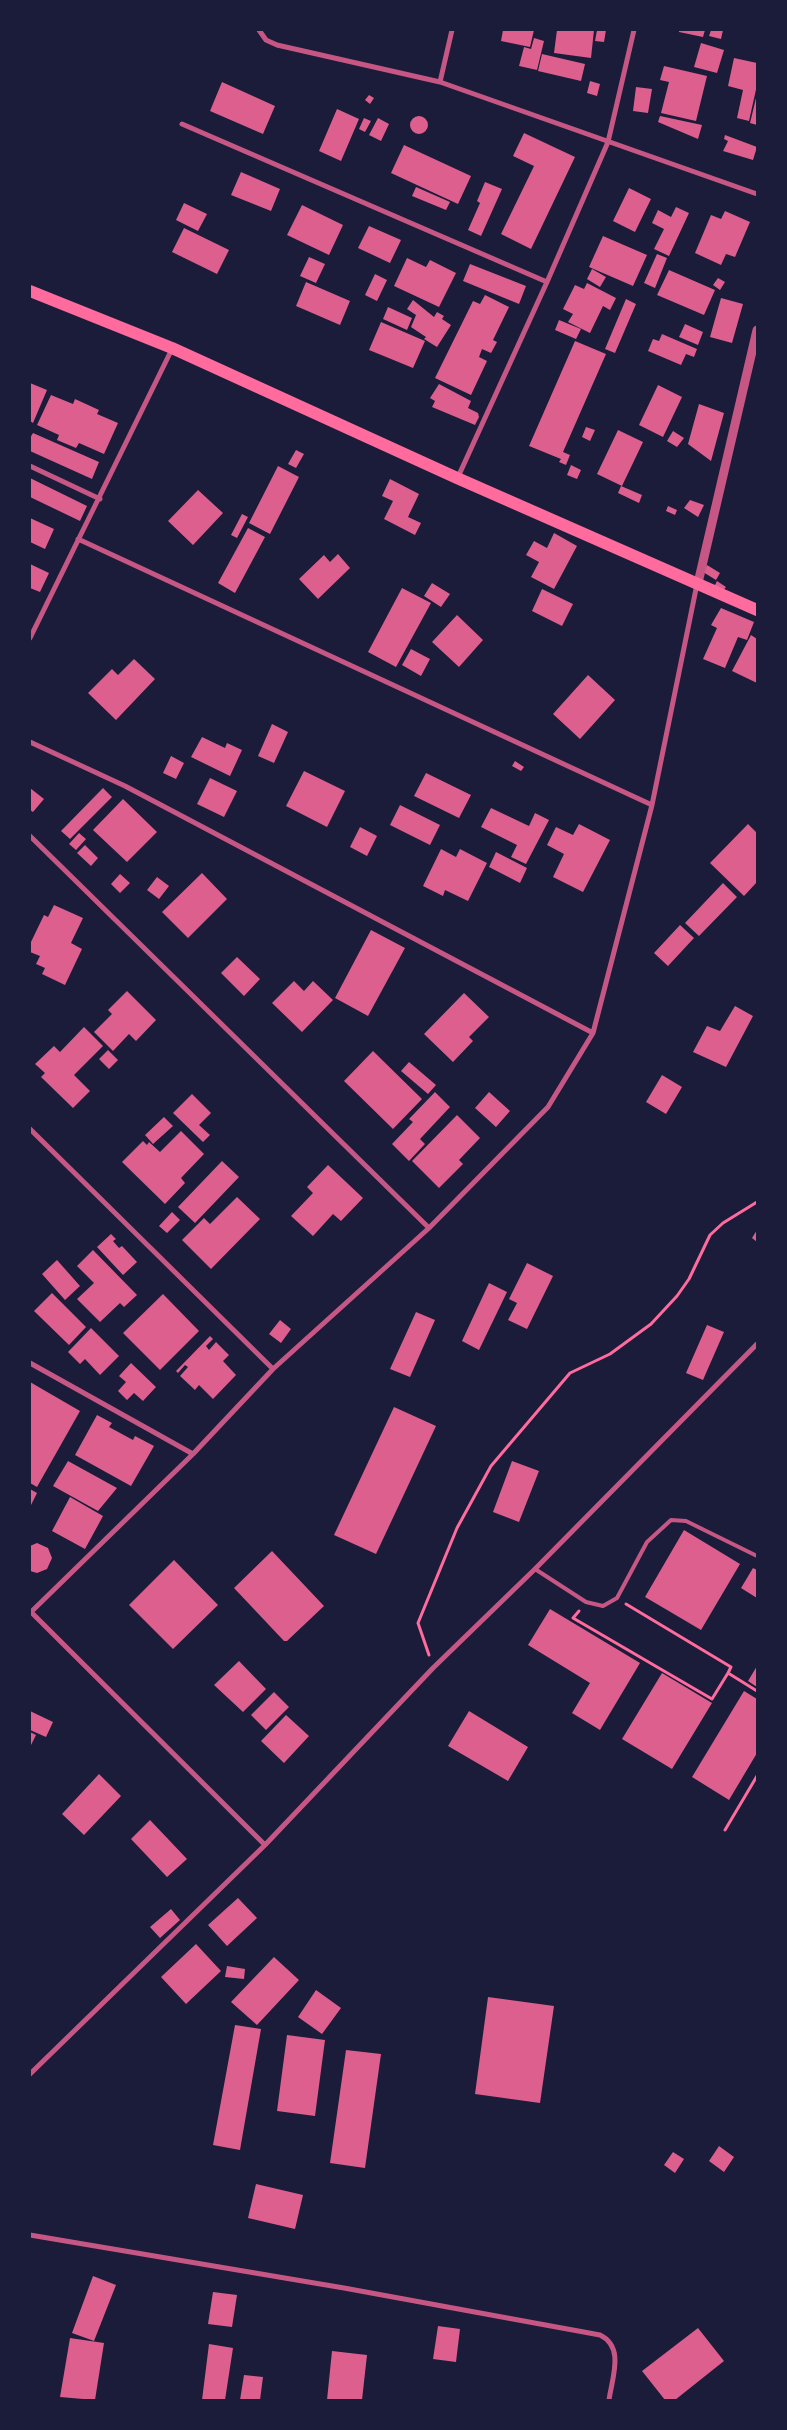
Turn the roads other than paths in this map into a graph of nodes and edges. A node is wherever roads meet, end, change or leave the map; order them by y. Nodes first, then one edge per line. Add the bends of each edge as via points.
1 (259, 30) edge
2 (452, 30) edge
3 (634, 30) edge
4 (440, 82) junction
5 (182, 124) dead end
6 (608, 142) junction
7 (757, 194) edge
8 (548, 282) junction
9 (30, 291) edge
10 (757, 330) edge
11 (172, 348) junction
12 (753, 367) edge
13 (30, 466) edge
14 (457, 478) junction
15 (100, 499) junction
16 (78, 539) junction
17 (698, 583) junction
18 (757, 610) edge
19 (30, 638) edge
20 (30, 742) edge
21 (652, 805) junction
22 (30, 836) edge
23 (593, 1032) junction
24 (30, 1129) edge
25 (428, 1228) junction
26 (757, 1344) edge
27 (30, 1363) edge
28 (273, 1369) junction
29 (193, 1454) junction
30 (757, 1556) edge
31 (536, 1569) junction
32 (30, 1612) edge
33 (264, 1845) junction
34 (30, 2074) edge
35 (30, 2235) edge
36 (609, 2400) edge

1 - 4 street via 266,40 277,45
2 - 4 street
3 - 6 street
4 - 6 street
5 - 8 street
6 - 7 street
6 - 8 street
8 - 14 street
9 - 11 main road
10 - 12 street
11 - 14 main road
11 - 15 street
12 - 17 street
13 - 15 street
14 - 17 main road
15 - 16 street
16 - 19 street
16 - 21 street
17 - 18 main road
17 - 21 street
20 - 23 street via 133,790
21 - 23 street
22 - 25 street
23 - 25 street via 548,1107
24 - 28 street
25 - 28 street
26 - 31 street
27 - 29 street
28 - 29 street
29 - 32 street
30 - 31 lane via 686,1520 671,1520 647,1542 617,1598 603,1606 586,1602
31 - 33 street via 433,1668
32 - 33 street
33 - 34 street
35 - 36 street via 600,2335 613,2344 615,2352

